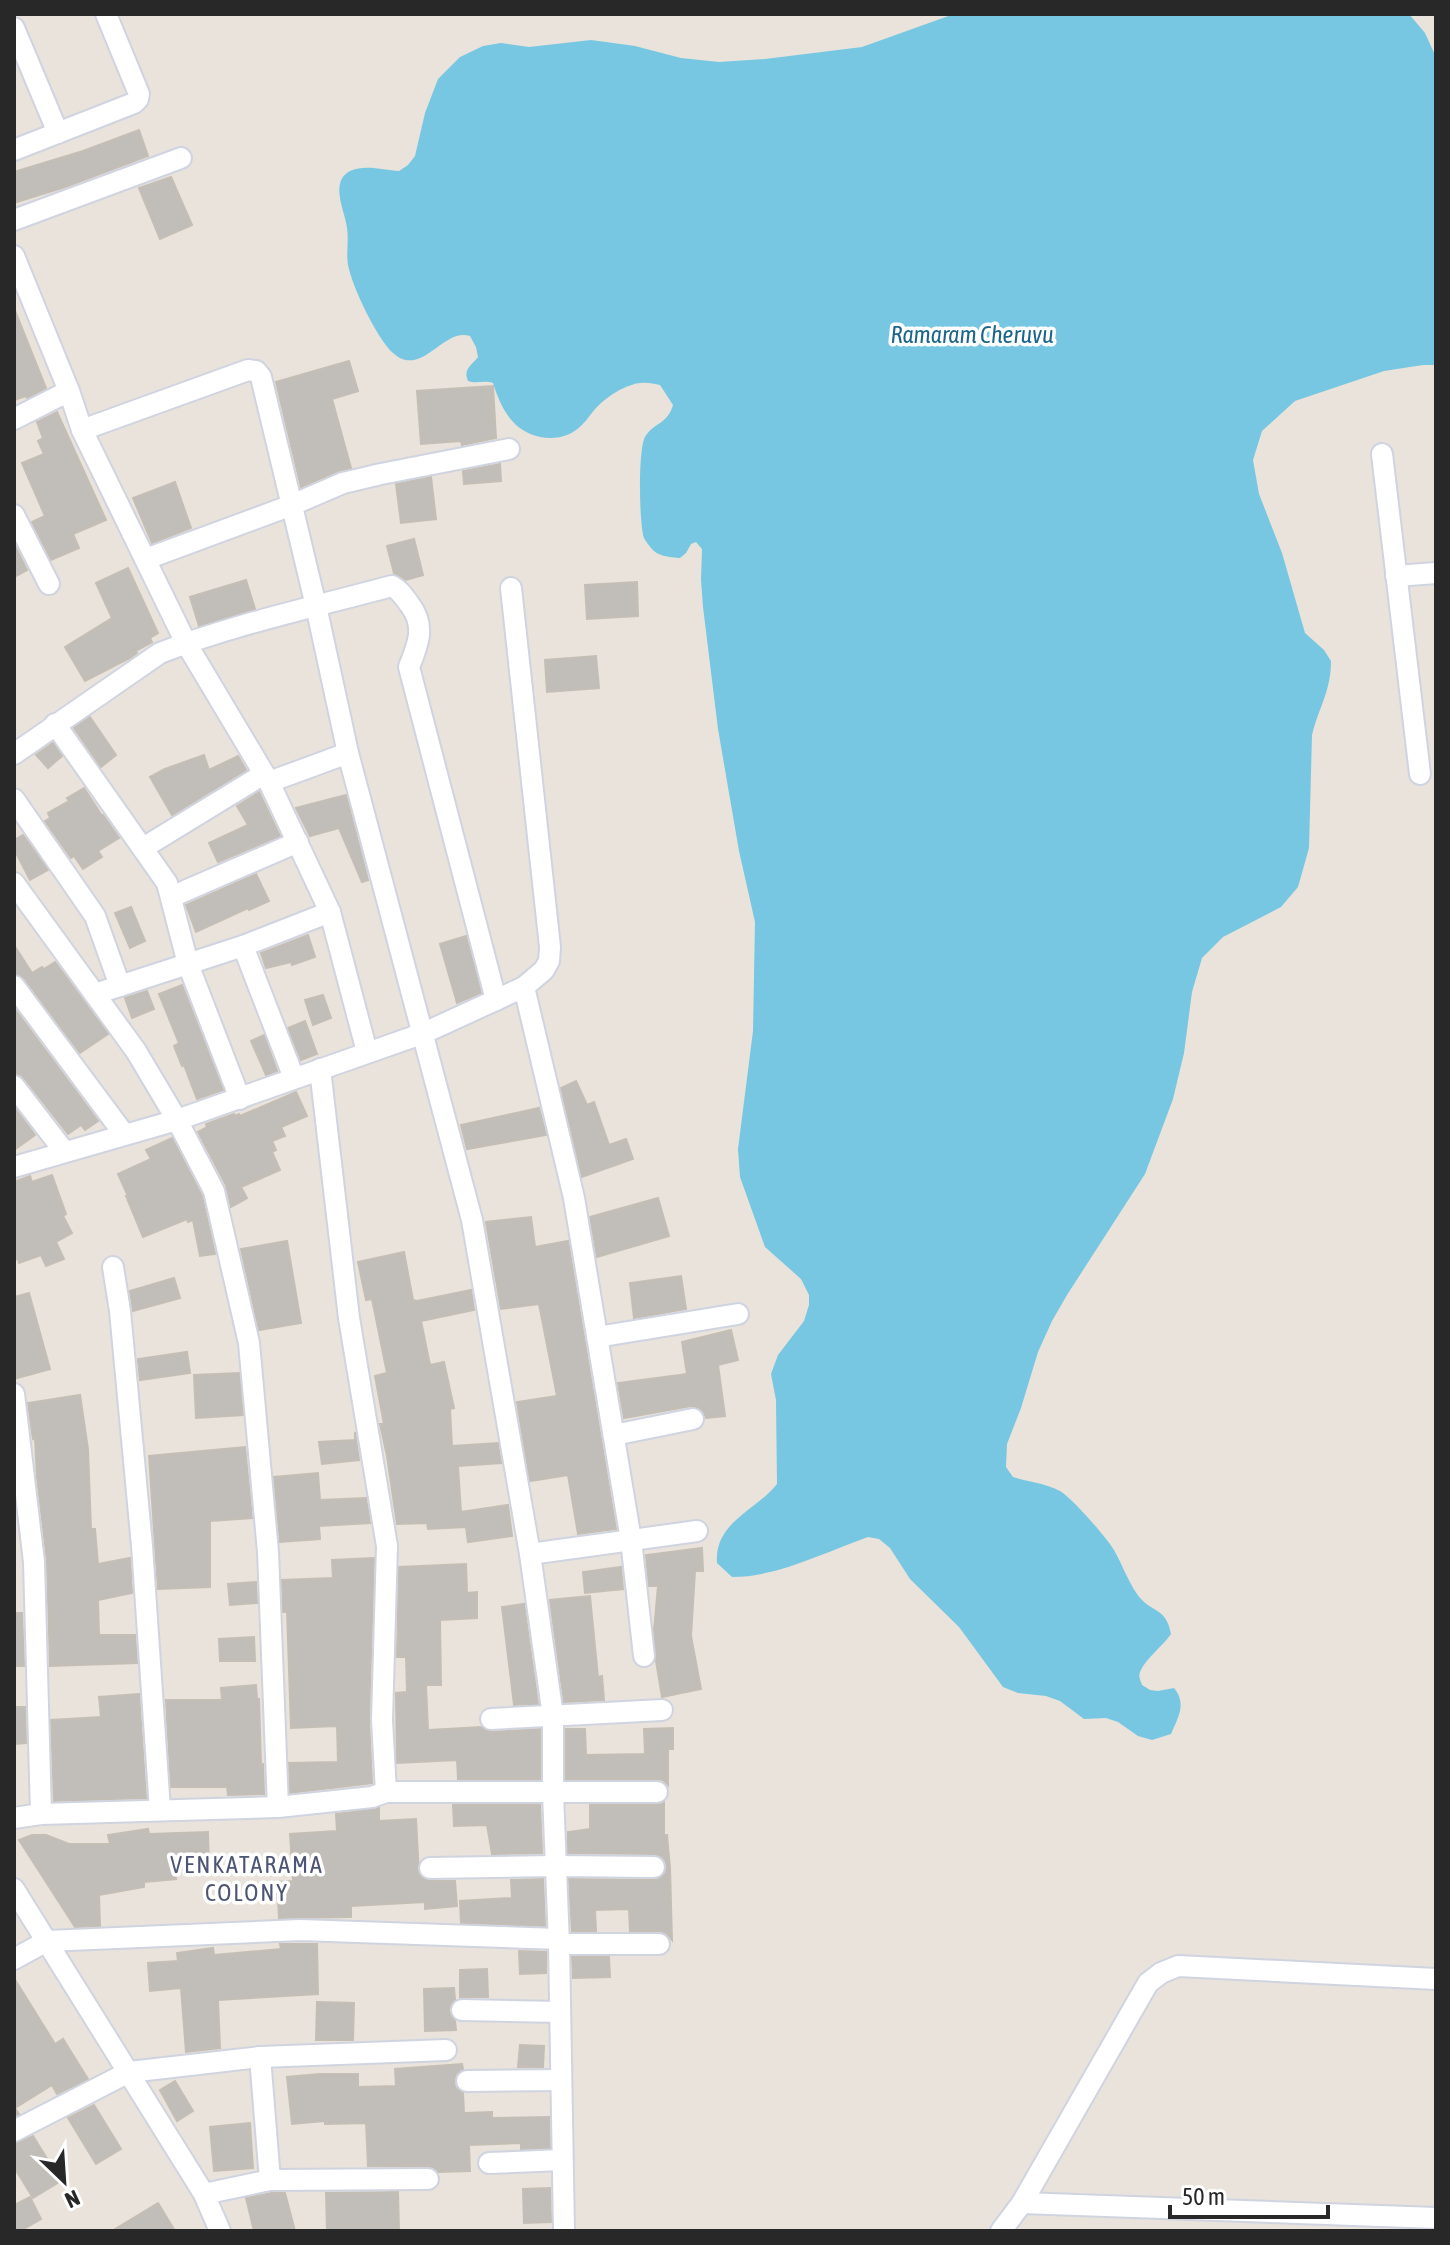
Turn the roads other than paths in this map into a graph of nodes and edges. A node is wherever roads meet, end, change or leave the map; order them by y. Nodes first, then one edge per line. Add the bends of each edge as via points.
1 (106, 14) edge
2 (14, 28) edge
3 (58, 133) junction
4 (14, 150) edge
5 (181, 158) dead end
6 (14, 220) edge
7 (14, 256) edge
8 (69, 391) junction
9 (14, 419) edge
10 (82, 430) junction
11 (509, 449) dead end
12 (1382, 454) dead end
13 (292, 505) junction
14 (14, 515) edge
15 (146, 559) junction
16 (1436, 573) edge
17 (1396, 576) junction
18 (49, 584) dead end
19 (511, 588) dead end
20 (316, 606) junction
21 (186, 643) junction
22 (55, 724) junction
23 (348, 753) junction
24 (14, 754) edge
25 (1420, 774) dead end
26 (267, 778) junction
27 (14, 799) edge
28 (298, 842) junction
29 (143, 848) junction
30 (14, 883) edge
31 (171, 897) junction
32 (330, 912) junction
33 (243, 946) junction
34 (188, 964) junction
35 (14, 986) edge
36 (120, 986) junction
37 (524, 987) junction
38 (95, 994) junction
39 (496, 1000) junction
40 (424, 1033) junction
41 (367, 1052) junction
42 (320, 1069) junction
43 (294, 1078) junction
44 (14, 1086) edge
45 (240, 1099) junction
46 (177, 1120) junction
47 (124, 1134) junction
48 (64, 1151) junction
49 (14, 1167) edge
50 (113, 1267) dead end
51 (738, 1314) dead end
52 (597, 1337) junction
53 (14, 1394) edge
54 (693, 1419) dead end
55 (614, 1435) junction
56 (697, 1531) dead end
57 (631, 1540) junction
58 (530, 1554) junction
59 (644, 1656) dead end
60 (662, 1710) dead end
61 (553, 1716) junction
62 (491, 1719) dead end
63 (386, 1792) junction
64 (657, 1792) dead end
65 (553, 1793) junction
66 (278, 1807) junction
67 (160, 1810) junction
68 (41, 1814) junction
69 (14, 1818) edge
70 (555, 1866) junction
71 (654, 1867) dead end
72 (430, 1868) dead end
73 (14, 1889) edge
74 (47, 1941) junction
75 (559, 1942) junction
76 (659, 1944) dead end
77 (14, 1959) edge
78 (1436, 1979) edge
79 (462, 2010) dead end
80 (560, 2012) junction
81 (446, 2050) dead end
82 (260, 2057) junction
83 (129, 2072) junction
84 (561, 2080) junction
85 (467, 2081) dead end
86 (14, 2131) edge
87 (562, 2160) junction
88 (489, 2163) dead end
89 (428, 2179) dead end
90 (270, 2180) junction
91 (204, 2194) junction
92 (1022, 2203) junction
93 (1436, 2218) edge
94 (220, 2231) edge
95 (564, 2231) edge
96 (1001, 2231) edge

1 - 3 street via 138,99
2 - 3 street
3 - 4 street
5 - 6 street
7 - 8 street
8 - 9 street
8 - 10 street
10 - 13 street via 256,371
10 - 15 street
11 - 13 street via 343,483
12 - 17 street
13 - 15 street
13 - 20 street
14 - 18 street
15 - 21 street
16 - 17 street
17 - 25 street
19 - 37 street via 550,947 544,970
20 - 21 street
20 - 23 street
20 - 39 street via 392,586 416,613 419,643 409,667
21 - 22 street via 160,653
21 - 26 street
22 - 24 street
22 - 29 street
23 - 26 street
23 - 40 street
26 - 28 street
26 - 29 street
27 - 36 street via 95,916
28 - 31 street
28 - 32 street
29 - 31 street
30 - 38 street
31 - 34 street
32 - 33 street
32 - 41 street
33 - 34 street
33 - 43 street
34 - 36 street
34 - 45 street
35 - 47 street
36 - 38 street
37 - 39 street
37 - 52 street via 574,1198
38 - 46 street
39 - 40 street
40 - 41 street
40 - 58 street via 472,1220
41 - 42 street
42 - 43 street
42 - 63 street via 349,1318 387,1546 382,1720
43 - 45 street
44 - 48 street
45 - 46 street
46 - 47 street
46 - 66 street via 214,1191 249,1343 268,1552
47 - 48 street
48 - 49 street
50 - 67 street via 142,1546
51 - 52 street
52 - 55 street
53 - 68 street via 34,1562
54 - 55 street
55 - 57 street
56 - 57 street
57 - 58 street
57 - 59 street
58 - 61 street
60 - 61 street
61 - 62 street
61 - 65 street
63 - 65 street
63 - 66 street
64 - 65 street
65 - 70 street
66 - 67 street
67 - 68 street
68 - 69 street
70 - 71 street
70 - 72 street
70 - 75 street
73 - 74 street
74 - 75 street via 300,1930
74 - 77 street
74 - 83 street
75 - 76 street
75 - 80 street
78 - 92 street via 1178,1966 1161,1973 1148,1983
79 - 80 street
80 - 84 street
81 - 82 street
82 - 83 street
82 - 90 street
83 - 86 street
83 - 91 street
84 - 85 street
84 - 87 street
87 - 88 street
87 - 95 street
89 - 90 street
90 - 91 street
91 - 94 street
92 - 93 street
92 - 96 street

